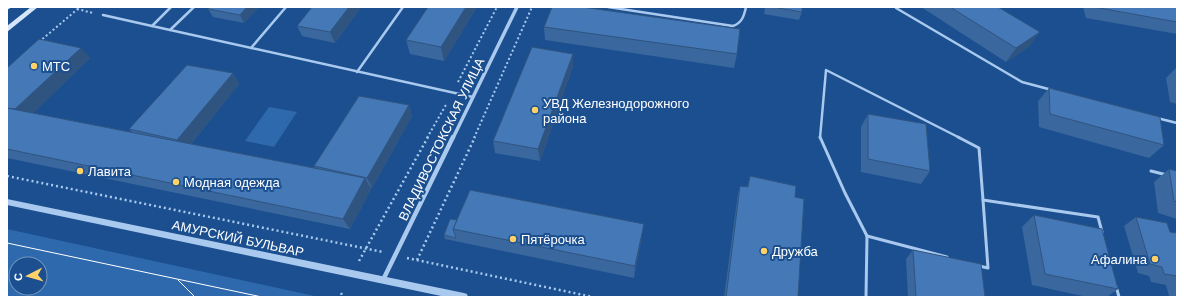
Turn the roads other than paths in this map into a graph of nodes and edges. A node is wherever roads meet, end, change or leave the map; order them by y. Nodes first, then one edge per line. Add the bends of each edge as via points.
1 (35, 7) edge
2 (171, 7) edge
3 (194, 7) edge
4 (286, 7) edge
5 (403, 7) edge
6 (517, 7) edge
7 (608, 7) edge
8 (636, 7) edge
9 (746, 7) edge
10 (896, 8) dead end
11 (635, 11) junction
12 (103, 15) road end
13 (152, 26) junction
14 (7, 30) edge
15 (170, 30) junction
16 (251, 48) junction
17 (358, 72) junction
18 (1059, 92) edge
19 (473, 97) junction
20 (1155, 117) edge
21 (1177, 123) edge
22 (1151, 171) dead end
23 (1171, 176) edge
24 (983, 200) junction
25 (7, 202) edge
26 (867, 236) junction
27 (1104, 239) edge
28 (950, 258) edge
29 (973, 264) edge
30 (383, 280) junction
31 (1116, 282) edge
32 (464, 297) edge
33 (866, 297) edge
34 (1119, 297) edge

1 - 14 main road
2 - 13 lane
3 - 15 lane
4 - 16 lane
5 - 17 lane
6 - 19 street, ВЛАДИВОСТОКСКАЯ УЛИЦА
7 - 11 lane
8 - 11 lane
9 - 11 lane via 744,19 733,26
10 - 18 lane via 1022,82
12 - 13 lane
13 - 15 lane
15 - 16 lane
16 - 17 lane
17 - 19 lane
19 - 30 street, ВЛАДИВОСТОКСКАЯ УЛИЦА
20 - 21 lane
22 - 23 lane
24 - 26 lane via 979,148 826,70 820,139
24 - 27 lane via 1098,218
24 - 29 lane via 988,268
25 - 30 street, АМУРСКИЙ БУЛЬВАР
26 - 28 lane
26 - 33 lane
30 - 32 street, АМУРСКИЙ БУЛЬВАР
31 - 34 lane

